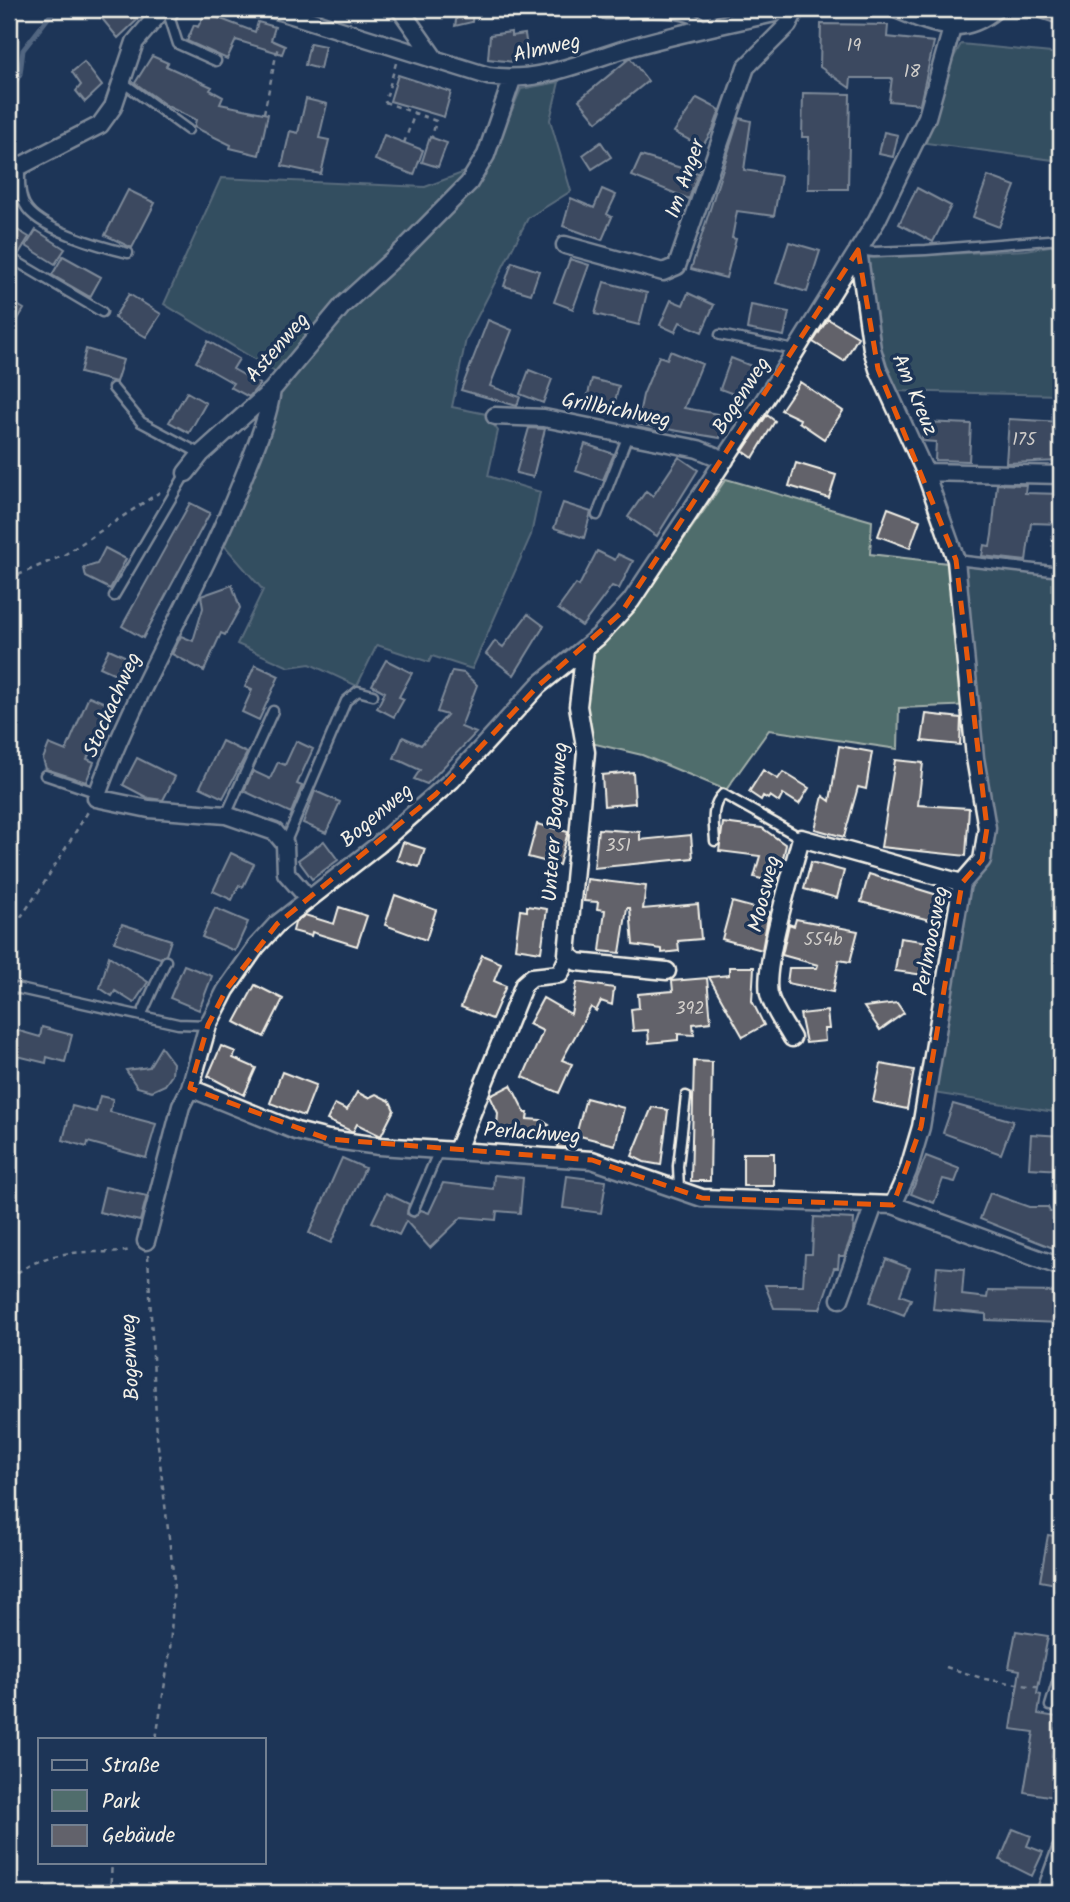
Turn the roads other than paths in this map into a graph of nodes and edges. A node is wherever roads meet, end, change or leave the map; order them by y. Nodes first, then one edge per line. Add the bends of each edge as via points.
1 (163, 9) edge
2 (175, 9) edge
3 (273, 9) edge
4 (400, 9) edge
5 (794, 9) edge
6 (896, 9) edge
7 (996, 9) edge
8 (606, 14) dead end
9 (952, 28) junction
10 (706, 29) junction
11 (435, 59) junction
12 (216, 61) dead end
13 (121, 80) junction
14 (512, 80) junction
15 (188, 130) dead end
16 (14, 169) edge
17 (1061, 239) edge
18 (565, 245) dead end
19 (858, 250) junction
20 (128, 253) dead end
21 (9, 257) edge
22 (102, 312) dead end
23 (720, 335) dead end
24 (795, 350) junction
25 (113, 388) dead end
26 (272, 390) junction
27 (495, 416) dead end
28 (628, 435) junction
29 (201, 454) junction
30 (726, 460) junction
31 (925, 472) junction
32 (186, 473) joint
33 (1061, 475) edge
34 (597, 515) dead end
35 (956, 560) junction
36 (1061, 572) edge
37 (114, 596) dead end
38 (585, 649) junction
39 (373, 695) dead end
40 (273, 711) dead end
41 (45, 775) dead end
42 (97, 796) junction
43 (226, 815) junction
44 (801, 838) junction
45 (715, 841) dead end
46 (285, 844) junction
47 (962, 883) junction
48 (308, 898) junction
49 (568, 957) junction
50 (166, 961) dead end
51 (667, 971) dead end
52 (15, 988) dead end
53 (141, 1016) junction
54 (208, 1025) junction
55 (792, 1038) dead end
56 (190, 1088) junction
57 (686, 1096) dead end
58 (439, 1150) junction
59 (457, 1150) junction
60 (680, 1193) junction
61 (874, 1205) junction
62 (893, 1205) junction
63 (413, 1211) dead end
64 (146, 1241) road end
65 (1061, 1267) edge
66 (840, 1299) dead end
67 (1061, 1670) edge
68 (1050, 1706) dead end
69 (1061, 1849) edge
70 (1045, 1893) edge

1 - 13 street via 135,42
2 - 12 lane via 170,19 178,44
3 - 11 street, Almweg
4 - 11 street
5 - 10 street, Almweg
5 - 18 street, Im Anger via 788,25 746,67 677,266 663,272
6 - 9 street
7 - 9 street via 976,23
8 - 10 lane via 683,14 701,20
9 - 19 street, Bogenweg via 927,117
10 - 14 street, Almweg
11 - 14 street, Almweg
13 - 15 lane
13 - 16 street via 110,113 100,125
14 - 26 street, Astenweg via 486,155 469,183 343,305
16 - 20 lane via 24,205 36,216 94,244
17 - 19 lane via 926,250
19 - 24 street, Bogenweg
19 - 31 street, Am Kreuz via 878,369
21 - 22 lane
23 - 24 lane
24 - 30 street, Bogenweg
25 - 29 lane via 141,422
26 - 29 street, Astenweg
26 - 42 street, Stockachweg via 269,413 217,542 149,673
27 - 28 street, Grillbichlweg via 544,418
28 - 30 street, Grillbichlweg via 698,449
28 - 34 lane
29 - 32 street, Astenweg
30 - 38 street, Bogenweg via 631,601
31 - 33 street
31 - 35 street, Am Kreuz
32 - 37 lane
35 - 36 lane
35 - 47 street, Perlmoosweg via 975,758 987,828 982,859
38 - 48 street, Bogenweg via 539,685 421,808
38 - 49 street, Unterer Bogenweg via 579,706 586,752
39 - 46 lane via 358,691 346,701
40 - 43 lane
41 - 42 lane
42 - 43 street via 137,807
43 - 46 street via 275,832
44 - 45 lane via 723,794 713,816
44 - 47 street, Moosweg
44 - 55 street, Moosweg via 769,985 773,1004
46 - 48 street via 286,873
47 - 62 street, Perlmoosweg via 921,1127
48 - 54 street, Bogenweg via 247,958
49 - 51 street via 583,963
49 - 59 street via 560,974 532,977 524,984
50 - 53 lane
52 - 53 lane
53 - 54 lane
54 - 56 street, Bogenweg
56 - 58 street, Perlachweg via 296,1131 328,1139
56 - 64 street, Bogenweg via 181,1106
57 - 60 lane via 678,1166
58 - 59 street, Perlachweg
58 - 63 lane
59 - 60 street, Perlachweg via 592,1160
60 - 61 street, Perlachweg via 717,1199
61 - 62 street, Perlachweg
61 - 66 street
62 - 65 street, Perlachweg
67 - 68 lane
69 - 70 street

